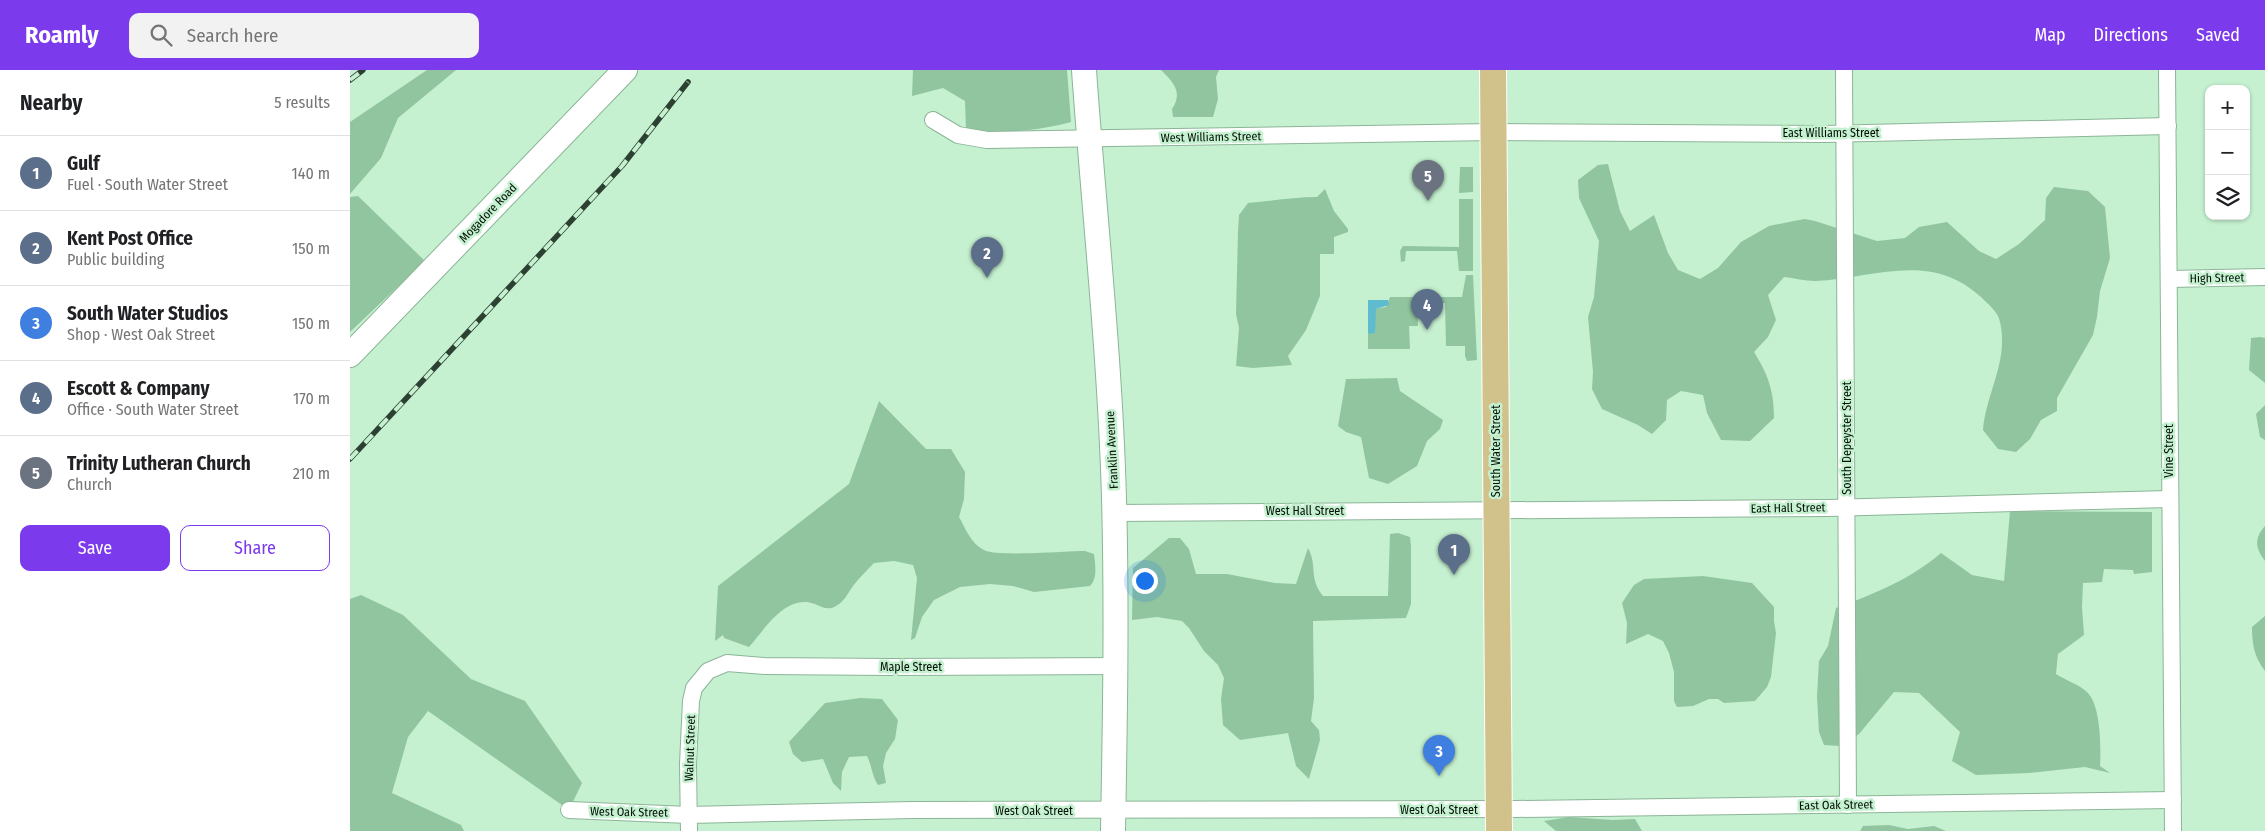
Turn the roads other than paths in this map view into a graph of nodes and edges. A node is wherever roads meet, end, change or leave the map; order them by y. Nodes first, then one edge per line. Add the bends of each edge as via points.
1 (625, 70) edge
2 (1084, 70) edge
3 (1493, 70) edge
4 (1844, 70) edge
5 (2167, 70) edge
6 (934, 120) dead end
7 (2168, 126) junction
8 (1493, 132) junction
9 (1845, 134) junction
10 (1089, 139) junction
11 (2265, 277) edge
12 (2169, 279) junction
13 (350, 354) edge
14 (2169, 500) junction
15 (1847, 507) junction
16 (1496, 510) junction
17 (1114, 513) junction
18 (1116, 666) junction
19 (708, 670) joint
20 (2173, 800) junction
21 (1848, 805) junction
22 (570, 810) dead end
23 (1499, 820) edge
24 (1113, 821) edge
25 (689, 823) edge
26 (2173, 831) edge

1 - 13 street, Mogadore Road
2 - 10 street, Franklin Avenue
3 - 8 main road, South Water Street
4 - 9 street, South Depeyster Street
5 - 7 street, Vine Street
6 - 10 street, West Williams Street via 958,135 973,139
7 - 9 street, East Williams Street
7 - 12 street, Vine Street
8 - 9 street, East Williams Street
8 - 10 street, West Williams Street
8 - 16 main road, South Water Street
9 - 15 street, South Depeyster Street
10 - 17 street, Franklin Avenue via 1109,386
11 - 12 street, High Street
12 - 14 street, Vine Street
14 - 15 street, East Hall Street
14 - 20 street, Vine Street
15 - 16 street, East Hall Street
15 - 21 street, South Depeyster Street
16 - 17 street, West Hall Street
16 - 23 main road, South Water Street
17 - 18 street, Franklin Avenue
18 - 19 street, Maple Street via 890,667 727,663
18 - 24 street, Franklin Avenue
19 - 25 street, Walnut Street via 694,688 691,701
20 - 21 street, East Oak Street
20 - 26 street, Vine Street
21 - 23 street, East Oak Street
22 - 25 street, West Oak Street
23 - 24 street, West Oak Street
24 - 25 street, West Oak Street via 914,810

